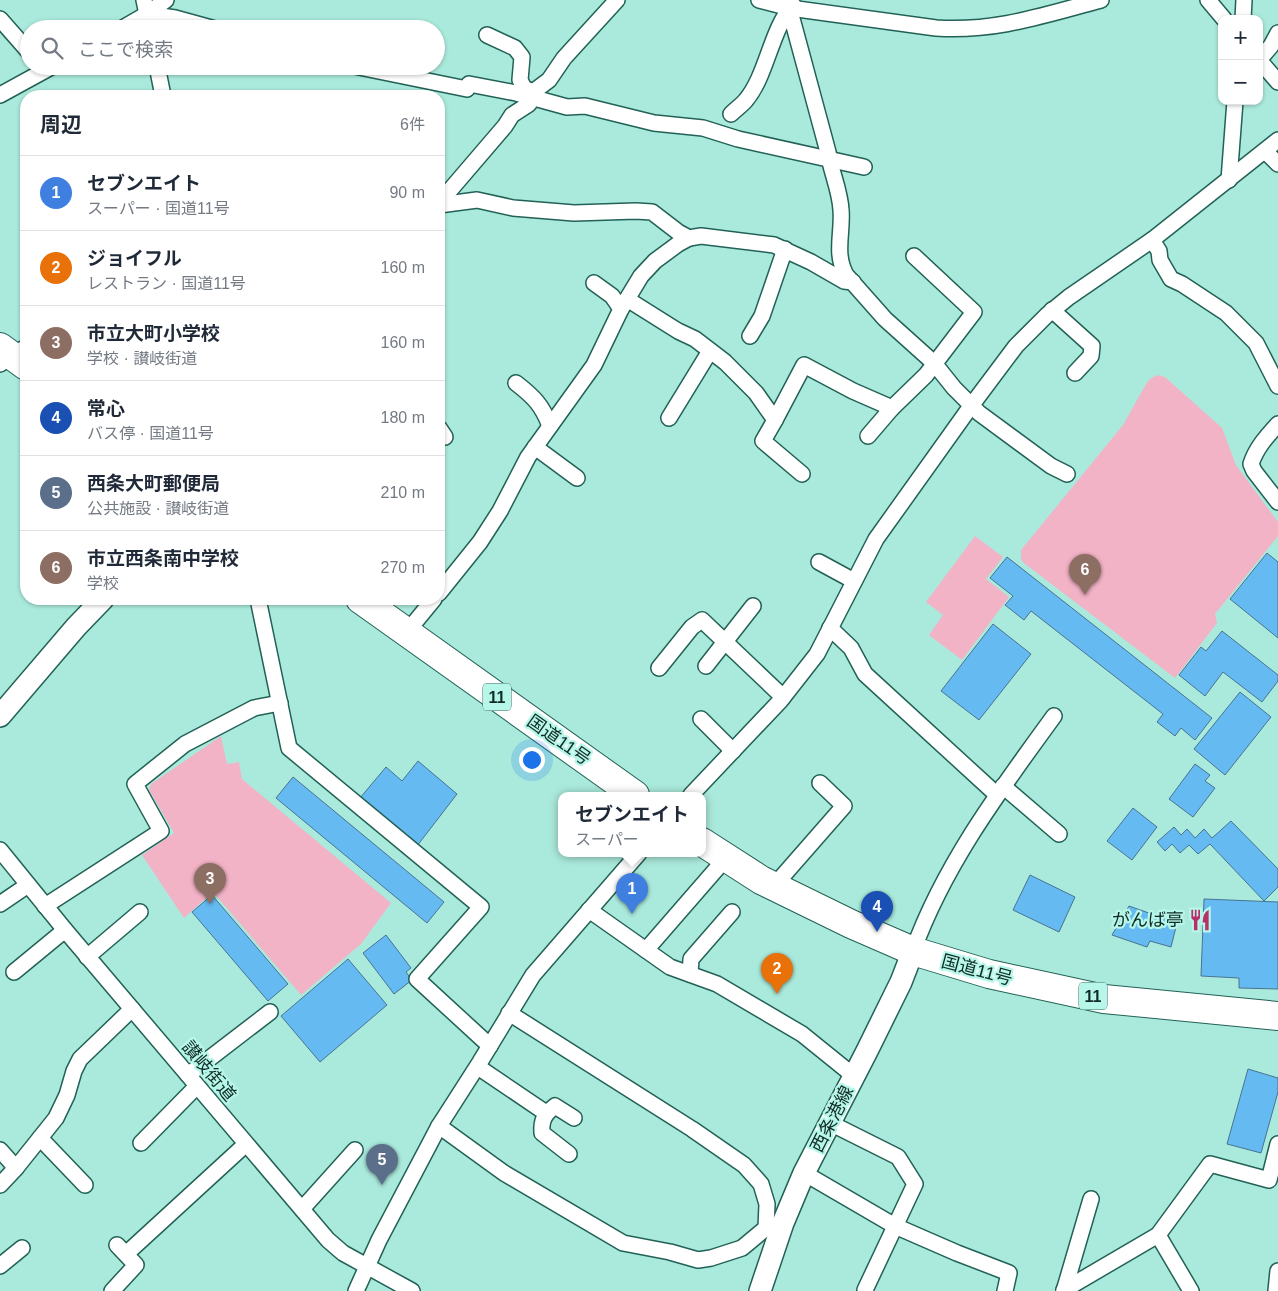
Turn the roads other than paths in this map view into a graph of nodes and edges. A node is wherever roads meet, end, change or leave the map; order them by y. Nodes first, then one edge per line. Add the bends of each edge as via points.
1 (166, 0) edge
2 (617, 0) edge
3 (759, 0) edge
4 (1101, 0) edge
5 (1208, 0) edge
6 (1244, 0) edge
7 (791, 3) edge
8 (147, 14) edge
9 (1221, 15) edge
10 (1243, 15) edge
11 (0, 19) edge
12 (182, 20) edge
13 (1278, 33) edge
14 (487, 35) dead end
15 (20, 42) edge
16 (1263, 55) edge
17 (1263, 65) edge
18 (33, 75) edge
19 (159, 75) edge
20 (397, 75) edge
21 (1278, 82) edge
22 (162, 90) edge
23 (0, 95) edge
24 (532, 95) junction
25 (1236, 105) edge
26 (732, 114) dead end
27 (1278, 140) edge
28 (1265, 151) junction
29 (829, 159) junction
30 (1278, 164) edge
31 (864, 167) dead end
32 (1228, 180) junction
33 (445, 194) edge
34 (445, 200) edge
35 (689, 238) junction
36 (1152, 240) junction
37 (785, 249) junction
38 (914, 256) dead end
39 (853, 282) junction
40 (594, 283) dead end
41 (624, 304) junction
42 (1052, 310) junction
43 (750, 336) dead end
44 (710, 351) junction
45 (934, 363) junction
46 (1075, 373) dead end
47 (516, 383) dead end
48 (1278, 386) edge
49 (971, 406) junction
50 (892, 408) junction
51 (669, 418) dead end
52 (775, 420) junction
53 (1278, 424) edge
54 (550, 426) junction
55 (868, 436) dead end
56 (535, 448) junction
57 (802, 474) dead end
58 (1067, 474) dead end
59 (577, 478) dead end
60 (1278, 502) edge
61 (819, 562) dead end
62 (854, 581) junction
63 (445, 586) edge
64 (97, 605) edge
65 (259, 605) edge
66 (368, 605) edge
67 (429, 605) edge
68 (753, 606) dead end
69 (830, 628) junction
70 (406, 632) junction
71 (726, 642) junction
72 (706, 666) dead end
73 (659, 668) dead end
74 (783, 697) junction
75 (280, 703) junction
76 (0, 716) edge
77 (1054, 716) dead end
78 (701, 719) dead end
79 (733, 750) junction
80 (820, 782) dead end
81 (1000, 790) junction
82 (631, 792) edge
83 (693, 792) edge
84 (1059, 834) dead end
85 (706, 845) edge
86 (0, 850) edge
87 (635, 857) edge
88 (726, 858) junction
89 (28, 886) junction
90 (774, 886) junction
91 (0, 904) edge
92 (45, 906) junction
93 (589, 910) junction
94 (140, 912) dead end
95 (732, 912) dead end
96 (64, 930) junction
97 (646, 950) junction
98 (913, 952) junction
99 (87, 957) junction
100 (14, 972) dead end
101 (690, 974) junction
102 (132, 1009) junction
103 (270, 1012) dead end
104 (509, 1013) junction
105 (1278, 1016) edge
106 (490, 1046) junction
107 (478, 1067) junction
108 (854, 1076) junction
109 (192, 1080) junction
110 (546, 1113) junction
111 (574, 1118) dead end
112 (830, 1123) junction
113 (439, 1126) junction
114 (40, 1138) junction
115 (142, 1143) dead end
116 (246, 1144) junction
117 (1278, 1144) edge
118 (0, 1150) edge
119 (355, 1150) dead end
120 (569, 1154) dead end
121 (16, 1168) junction
122 (804, 1173) junction
123 (0, 1185) edge
124 (85, 1185) dead end
125 (1091, 1199) dead end
126 (302, 1209) junction
127 (895, 1226) junction
128 (773, 1230) junction
129 (1158, 1235) junction
130 (22, 1248) dead end
131 (0, 1266) edge
132 (367, 1266) junction
133 (1278, 1271) edge
134 (865, 1290) edge
135 (1064, 1290) edge
136 (112, 1291) edge
137 (356, 1291) edge
138 (412, 1291) edge
139 (760, 1291) edge
140 (1005, 1291) edge
141 (1191, 1291) edge
142 (1276, 1291) edge

1 - 8 street
2 - 24 street
3 - 7 street
4 - 7 street via 1010,24 960,30
5 - 9 street
6 - 10 street
7 - 26 street via 752,89
7 - 29 street
8 - 12 street
11 - 15 street
13 - 16 street
14 - 24 street via 515,48 522,57 520,80
17 - 21 street
18 - 23 street
19 - 22 street
20 - 24 street via 468,90 469,84
24 - 29 street via 567,107 585,106 654,123 703,128
24 - 33 street via 529,104 512,115
25 - 32 street
27 - 28 street
28 - 30 street
28 - 32 street
29 - 31 street
29 - 39 street via 842,211 840,259 846,275
32 - 36 street
34 - 35 street via 477,200 513,208 574,213 652,212
35 - 37 street via 701,236
35 - 41 street via 641,276
36 - 42 street
36 - 48 street via 1171,279 1226,313 1256,344
37 - 39 street via 844,281
37 - 43 street via 762,316
38 - 45 street via 974,312
39 - 45 street via 885,319
40 - 41 street
41 - 44 street via 695,339
41 - 54 street via 594,365
42 - 46 street via 1092,346 1091,356
42 - 49 street via 1016,346
44 - 51 street
44 - 52 street via 756,394
45 - 49 street
45 - 50 street
47 - 54 street via 533,396 544,410
49 - 58 street via 1050,466
49 - 62 street via 876,539
50 - 52 street via 804,365
50 - 55 street
52 - 57 street via 763,441
53 - 60 street via 1264,439 1251,464
54 - 56 street
56 - 59 street
56 - 63 street via 480,542
61 - 62 street
62 - 69 street
64 - 76 main road
65 - 75 street
66 - 70 highway, 国道11号 / 11
67 - 70 street
68 - 71 street
69 - 74 street via 817,654
69 - 81 street via 851,648 865,674
70 - 82 highway, 国道11号 / 11
71 - 72 street
71 - 73 street via 702,620 692,627
71 - 74 street
74 - 79 street
75 - 92 street via 254,708 185,744 135,784 161,831
75 - 106 street via 289,748 481,907 417,979
77 - 81 street
78 - 79 street
79 - 83 street
80 - 90 street via 844,806
81 - 84 street
81 - 98 street via 924,919
85 - 88 highway, 国道11号 / 11
86 - 89 street, 讃岐街道
87 - 93 street
88 - 90 highway, 国道11号 / 11
88 - 97 street
89 - 91 street
89 - 92 street, 讃岐街道
90 - 98 highway, 国道11号 / 11
92 - 96 street, 讃岐街道
93 - 97 street
93 - 104 street via 533,975
94 - 99 street
95 - 101 street via 691,959
96 - 99 street, 讃岐街道
96 - 100 street
97 - 101 street via 670,967
98 - 105 highway, 国道11号 / 11 via 989,974 1104,999
98 - 108 main road, 西条港線
99 - 102 street, 讃岐街道
101 - 108 street via 717,984 802,1034
102 - 109 street, 讃岐街道
102 - 114 street via 80,1059 56,1118
103 - 109 street
104 - 106 street
104 - 128 street via 744,1165 761,1184
106 - 107 street
107 - 110 street
107 - 113 street
108 - 112 main road, 西条港線
109 - 115 street
109 - 116 street, 讃岐街道
110 - 111 street via 555,1106
110 - 120 street via 541,1121 542,1133
112 - 122 main road, 西条港線
112 - 127 street via 898,1157 915,1184
113 - 128 street via 504,1173 623,1242 698,1260 742,1248
113 - 132 street
114 - 121 street
114 - 124 street
116 - 126 street, 讃岐街道
116 - 136 street via 121,1250 136,1264
117 - 129 street via 1270,1180 1210,1164
118 - 121 street
119 - 126 street
121 - 123 street
122 - 127 street
122 - 128 main road, 西条港線
125 - 135 street
126 - 132 street, 讃岐街道 via 336,1247
127 - 134 street
127 - 140 street via 1009,1273
128 - 139 main road, 西条港線
129 - 135 street
129 - 141 street
130 - 131 street
132 - 137 street
132 - 138 street, 讃岐街道
133 - 142 street

